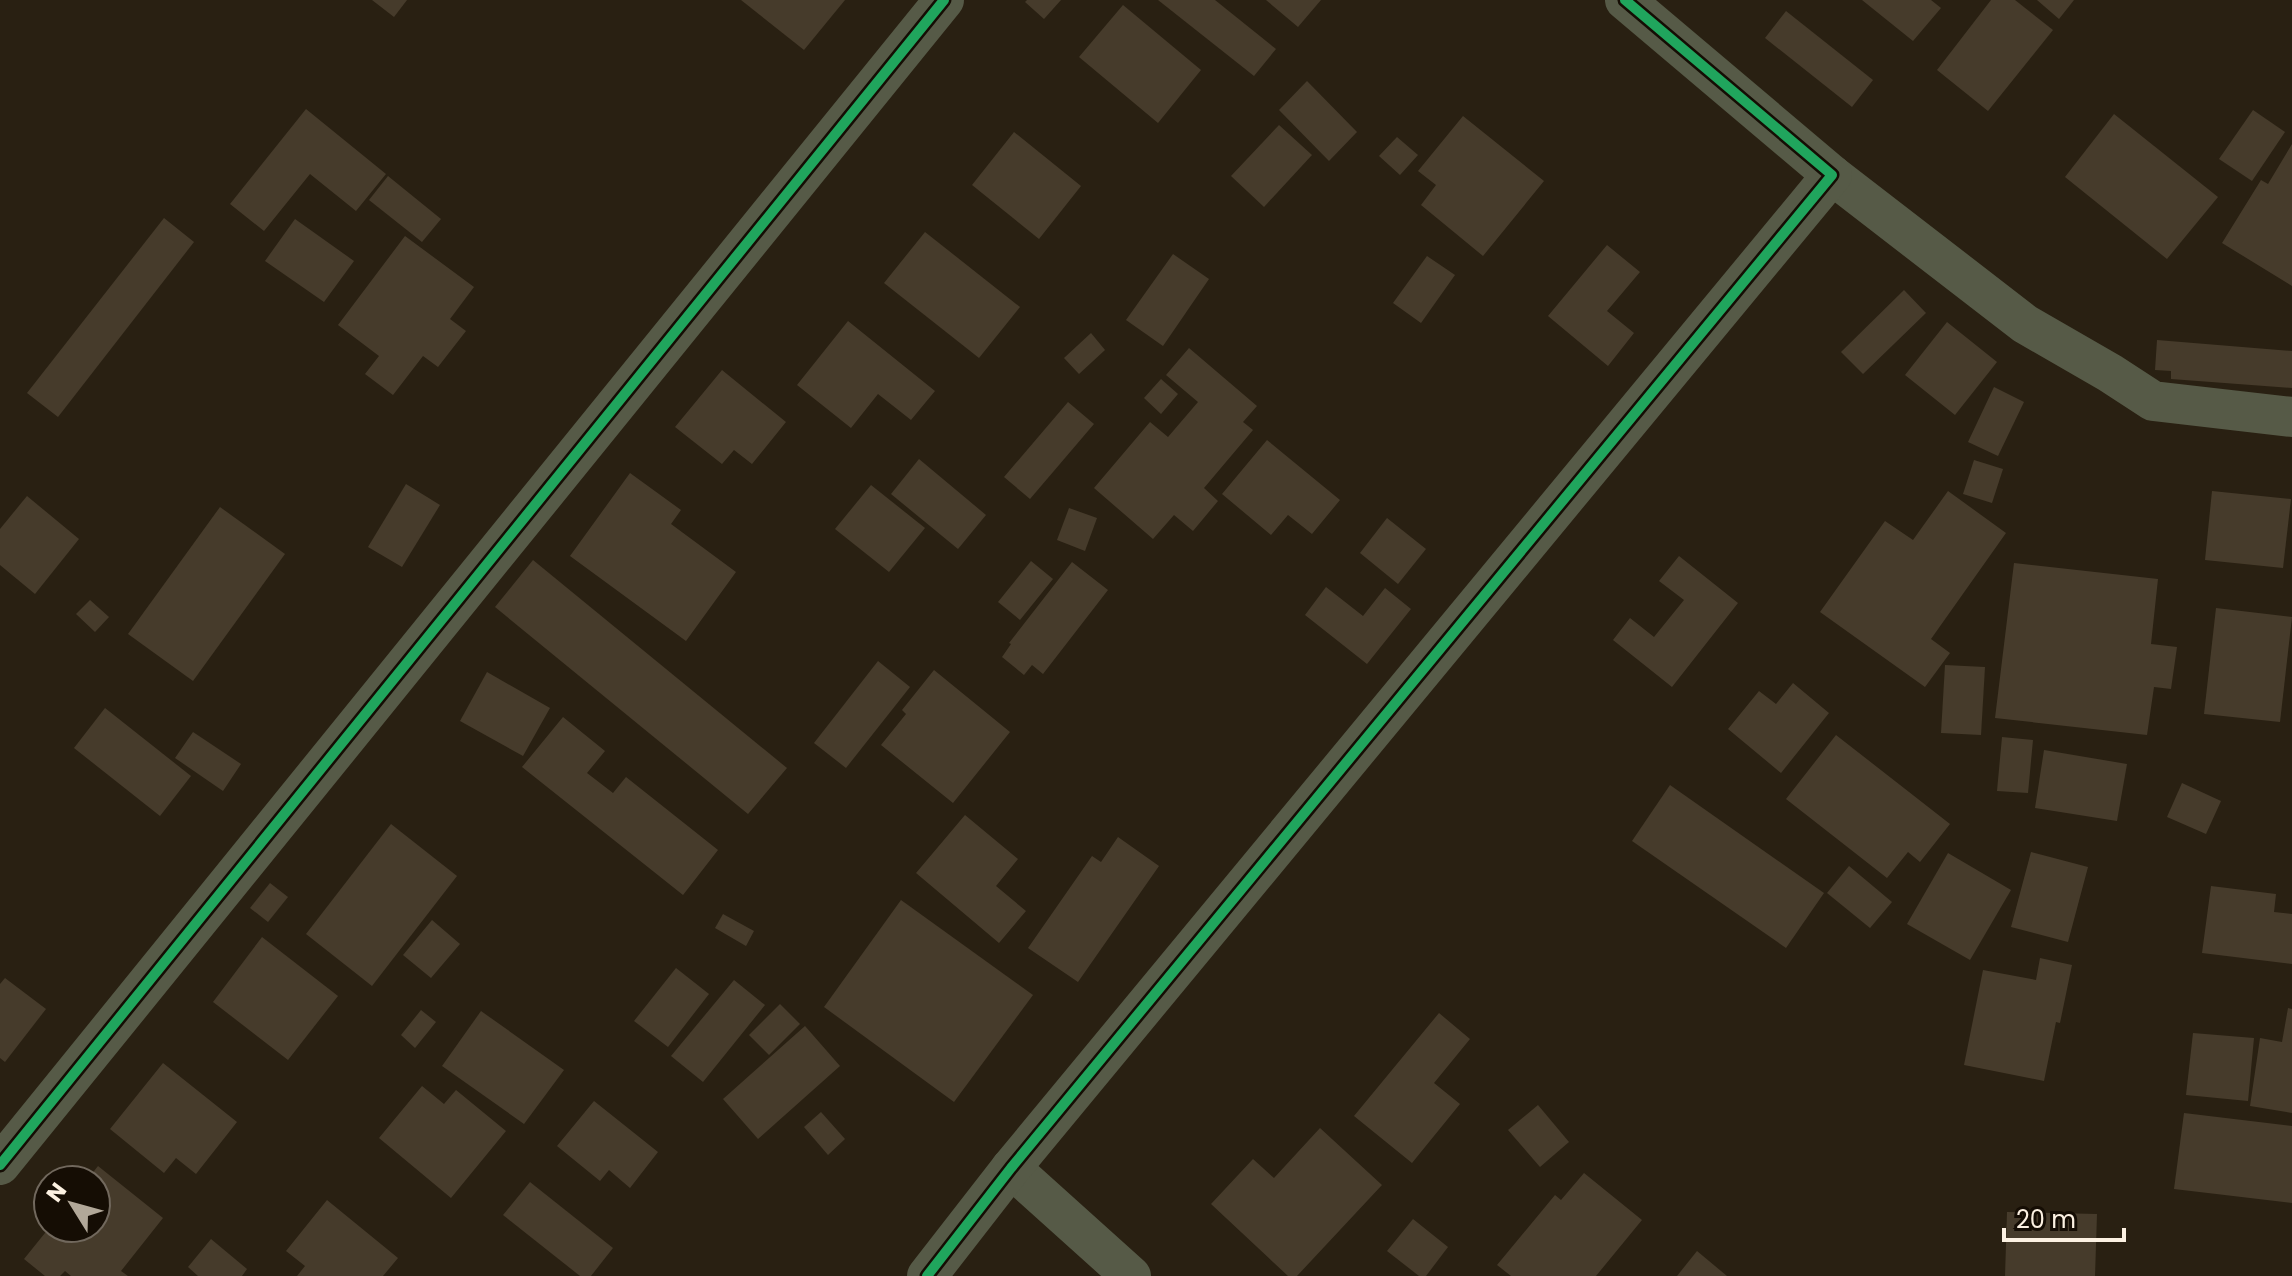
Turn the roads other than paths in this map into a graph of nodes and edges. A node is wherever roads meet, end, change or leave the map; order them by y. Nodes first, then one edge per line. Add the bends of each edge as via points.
1 (944, 0) edge
2 (1625, 0) edge
3 (1832, 175) junction
4 (2292, 417) edge
5 (0, 1165) edge
6 (1011, 1168) junction
7 (927, 1276) edge
8 (1131, 1276) edge

1 - 5 street
2 - 3 street
3 - 4 street via 2025,324 2153,401
3 - 6 street
6 - 7 street
6 - 8 street

